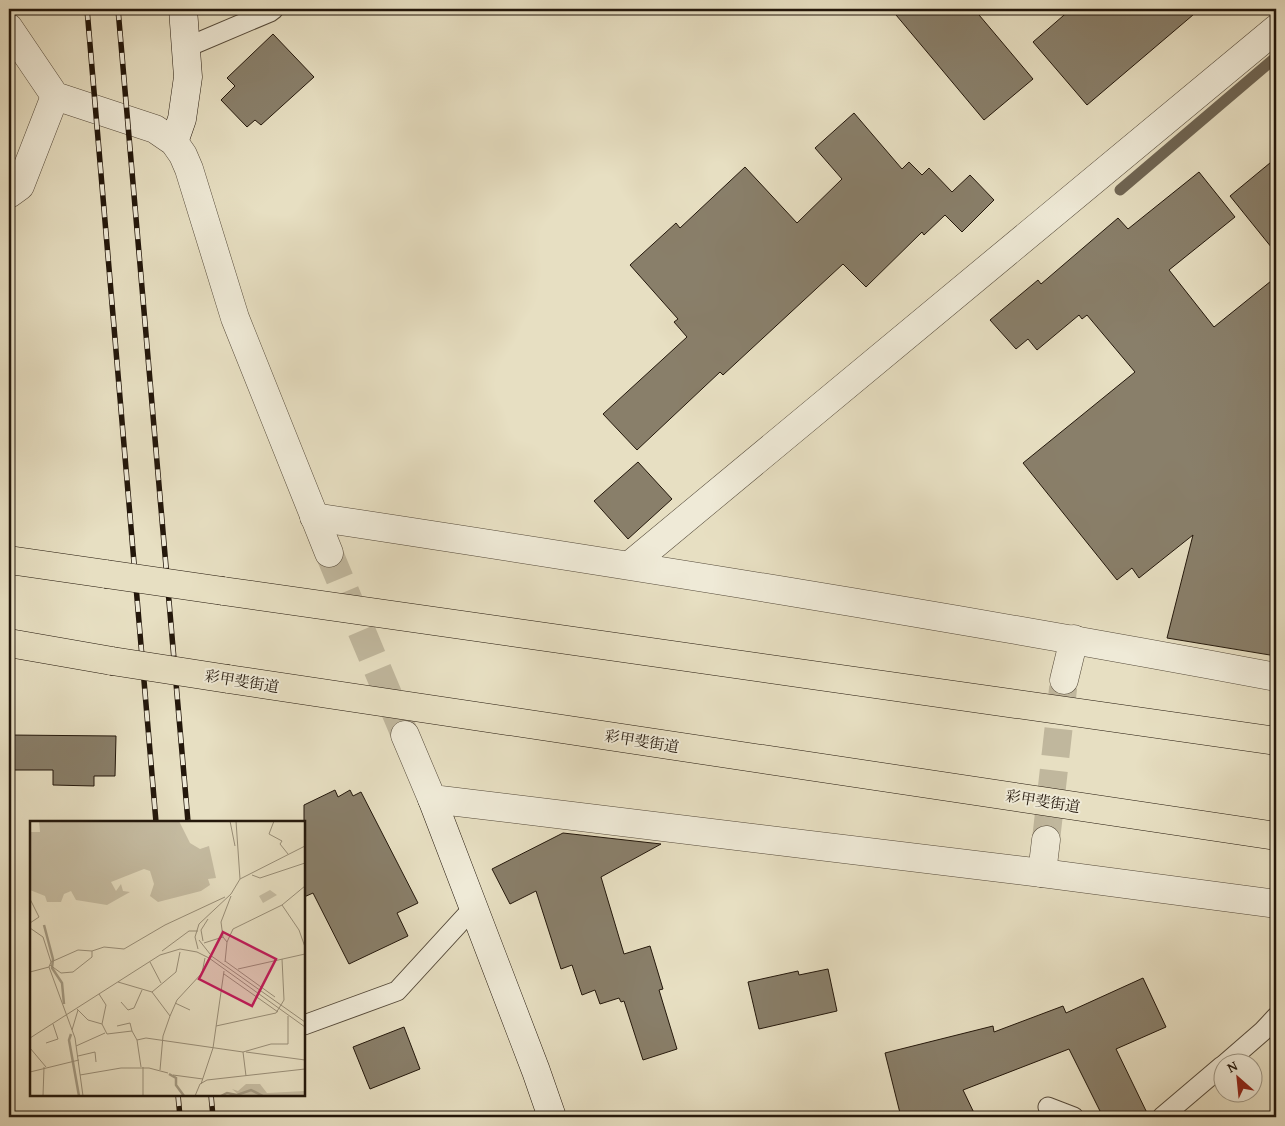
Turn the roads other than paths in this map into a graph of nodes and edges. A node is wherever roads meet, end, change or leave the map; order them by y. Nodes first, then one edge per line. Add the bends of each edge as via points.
1 (183, 9) edge
2 (274, 9) edge
3 (9, 28) edge
4 (1276, 29) edge
5 (185, 48) junction
6 (55, 96) junction
7 (174, 142) junction
8 (9, 194) edge
9 (314, 517) junction
10 (329, 553) tunnel mouth
11 (9, 560) edge
12 (630, 565) junction
13 (1074, 639) junction
14 (9, 643) edge
15 (1276, 677) edge
16 (1064, 680) tunnel mouth
17 (405, 735) tunnel mouth
18 (1276, 741) edge
19 (432, 799) junction
20 (1276, 836) edge
21 (1046, 840) tunnel mouth
22 (1042, 873) junction
23 (1276, 904) edge
24 (474, 908) junction
25 (1276, 1017) edge
26 (305, 1025) edge
27 (1237, 1054) edge
28 (1212, 1074) edge
29 (1048, 1107) dead end
30 (552, 1117) edge
31 (1074, 1117) edge
32 (1162, 1117) edge

1 - 5 street
2 - 5 lane
3 - 6 street
4 - 12 street
5 - 7 street via 188,77 182,119
6 - 7 street via 155,129
6 - 8 street via 20,186
7 - 9 street via 189,169 235,318
9 - 10 street
9 - 12 street
11 - 18 highway, bridge
12 - 13 street
13 - 15 street
13 - 16 street
14 - 20 highway, 彩甲斐街道, bridge via 228,679
17 - 19 street
19 - 22 street
19 - 24 street
21 - 22 street
22 - 23 street
24 - 26 lane via 397,991
24 - 30 street
25 - 27 lane
28 - 32 lane
29 - 31 lane

